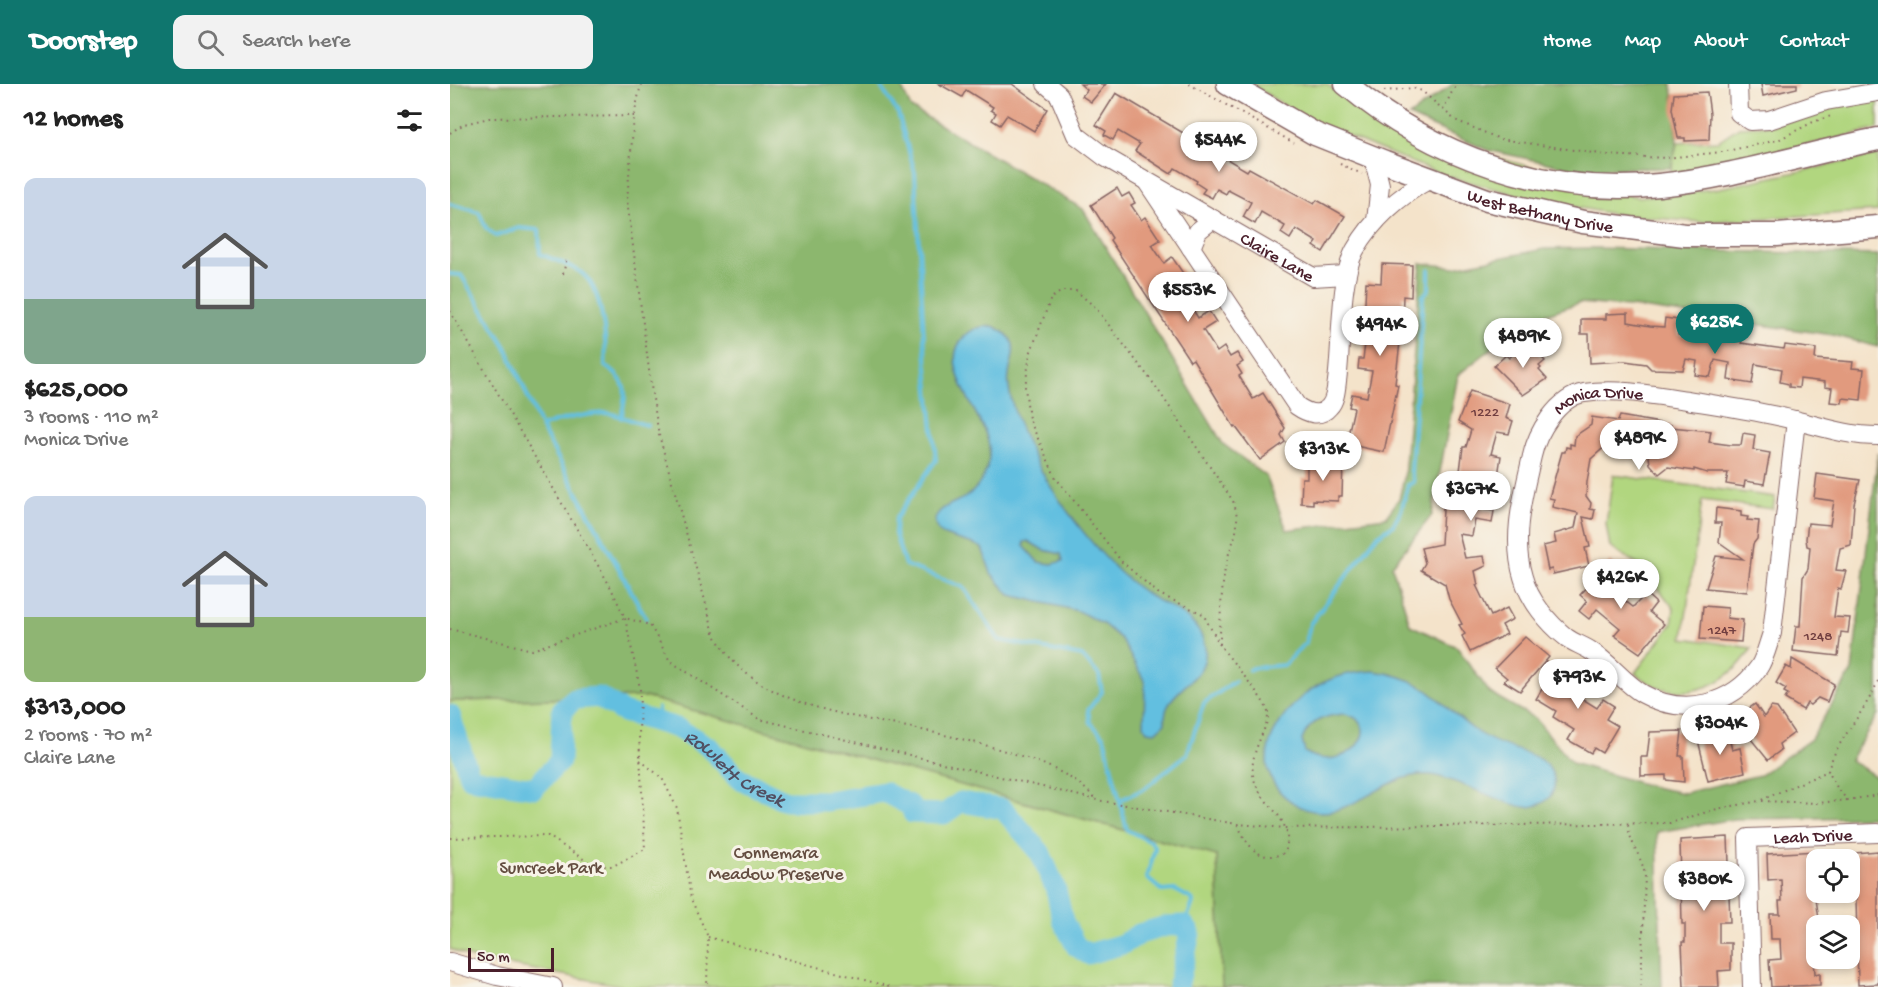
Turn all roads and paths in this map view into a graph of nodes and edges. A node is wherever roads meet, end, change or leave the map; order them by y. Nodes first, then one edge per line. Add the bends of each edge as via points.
1 (641, 84) edge
2 (1046, 84) edge
3 (1228, 84) edge
4 (1346, 84) edge
5 (1456, 84) edge
6 (1738, 84) edge
7 (1380, 90) dead end
8 (1878, 92) edge
9 (1443, 110) junction
10 (1839, 114) dead end
11 (634, 116) junction
12 (450, 133) edge
13 (1878, 139) edge
14 (1372, 157) junction
15 (1430, 179) junction
16 (1147, 182) junction
17 (1213, 219) junction
18 (1376, 221) junction
19 (1878, 227) edge
20 (1191, 248) junction
21 (567, 257) dead end
22 (563, 274) dead end
23 (1346, 275) junction
24 (450, 311) edge
25 (1796, 420) junction
26 (1878, 436) edge
27 (625, 618) junction
28 (450, 629) edge
29 (1220, 645) junction
30 (1878, 681) edge
31 (640, 760) junction
32 (1828, 771) junction
33 (1878, 795) edge
34 (1097, 800) junction
35 (1848, 800) junction
36 (1759, 801) junction
37 (1237, 824) junction
38 (1628, 825) junction
39 (1286, 828) junction
40 (1878, 833) edge
41 (450, 838) edge
42 (708, 937) junction
43 (450, 962) edge
44 (553, 987) edge
45 (707, 987) edge
46 (890, 987) edge
47 (1641, 987) edge
48 (1752, 987) edge

1 - 11 path
2 - 16 street, Claire Lane via 1059,95 1076,135
3 - 14 main road, West Bethany Drive via 1315,134
4 - 13 main road, West Bethany Drive via 1436,143 1507,170 1576,186 1659,185 1758,168
5 - 9 path
6 - 8 street via 1739,113 1750,121 1769,120 1826,101
7 - 9 path via 1418,90
9 - 10 path via 1474,129 1528,145 1584,154 1666,158 1769,142
11 - 12 path via 489,118 464,124
11 - 34 path via 627,201 651,393 673,488 711,624 723,653 790,700 996,748 1045,764 1068,776
14 - 15 main road, West Bethany Drive
14 - 18 street, Claire Lane via 1380,185
15 - 18 street, Claire Lane via 1407,193
15 - 19 main road, West Bethany Drive via 1487,200 1583,222 1685,235 1777,235
16 - 17 street, Claire Lane
16 - 20 street, Claire Lane
17 - 20 street via 1198,231
17 - 23 street, Claire Lane via 1313,277
18 - 23 street, Claire Lane via 1354,251
20 - 23 street, Claire Lane via 1297,406 1308,414 1323,413 1334,398
21 - 22 path
24 - 27 path
25 - 25 street, Monica Drive via 1653,395 1609,392 1581,393 1554,412 1535,439 1516,537 1523,578 1539,610 1568,638 1592,651 1641,693 1664,704 1703,706 1728,697 1760,666 1772,633
25 - 26 street, Monica Drive via 1843,433
27 - 28 path via 532,650
27 - 31 path via 640,688
27 - 34 path via 650,625 670,661 759,718
29 - 29 path via 1225,567 1237,535 1238,515 1233,501 1154,384 1095,307 1076,291 1062,291 1051,297 1030,354 1025,387 1029,419 1040,445 1056,478 1122,562 1159,594 1203,614
29 - 39 path via 1268,710 1267,724 1254,754 1254,781
30 - 32 path via 1865,709 1831,759
31 - 41 path via 645,849 613,866 594,866 548,836
31 - 42 path via 662,778 677,808 691,899
32 - 35 path
32 - 36 path
33 - 35 path
34 - 37 path
35 - 36 path
36 - 38 path via 1670,823
37 - 39 path
37 - 39 path via 1252,848 1272,858 1285,853
38 - 39 path
38 - 47 path via 1645,875
40 - 48 street, Leah Drive via 1748,838
42 - 45 path
42 - 46 path
43 - 44 street

